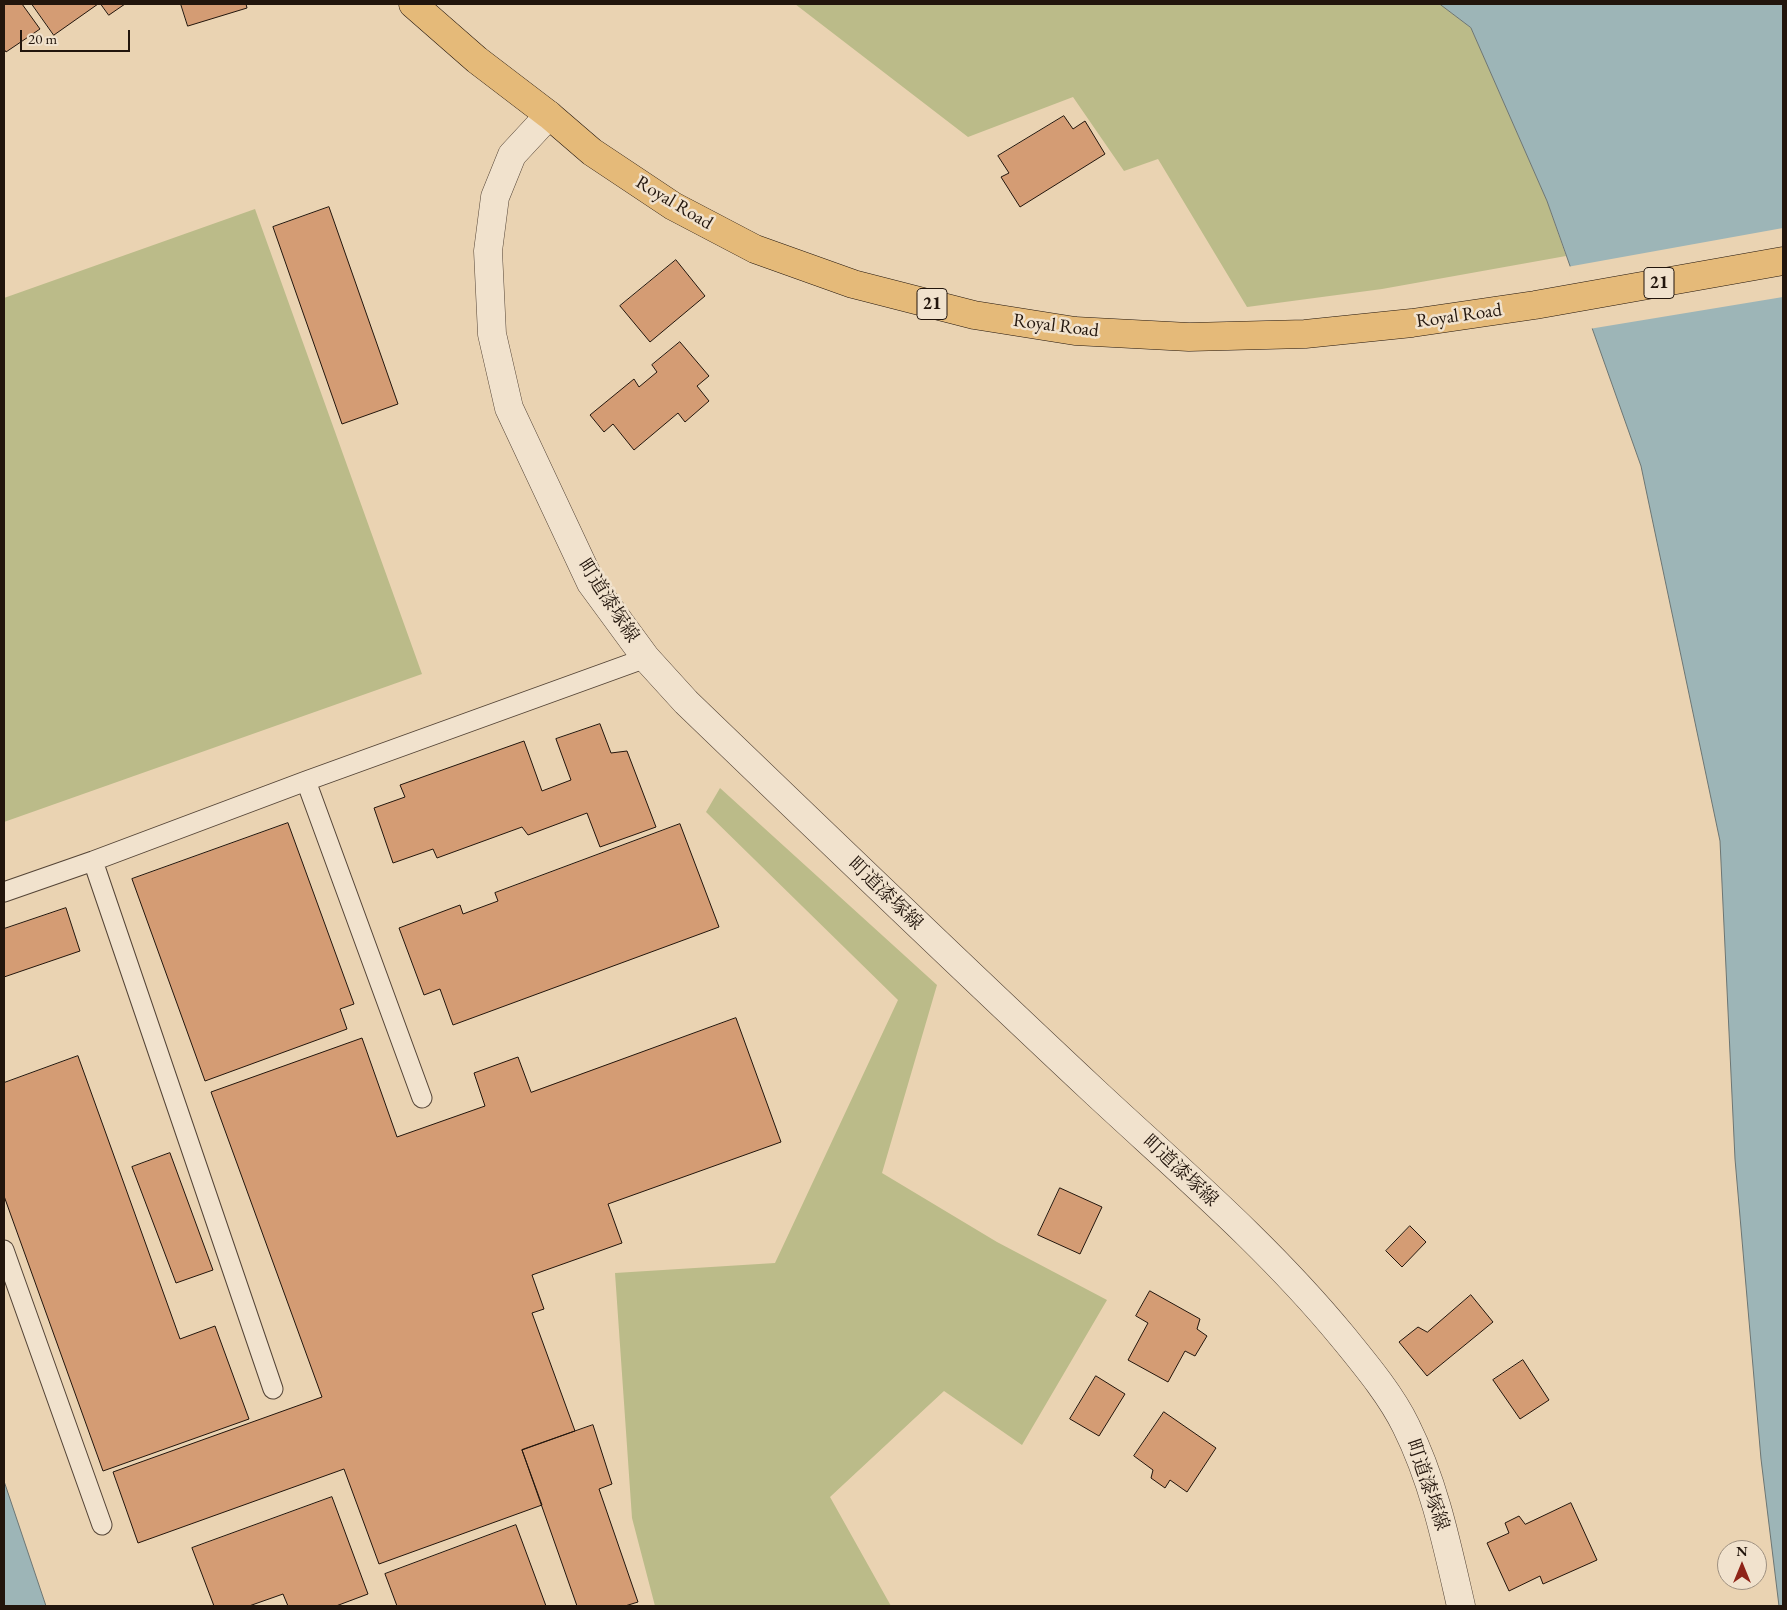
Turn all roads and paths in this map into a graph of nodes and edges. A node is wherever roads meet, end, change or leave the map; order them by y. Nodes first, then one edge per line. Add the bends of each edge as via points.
1 (413, 4) edge
2 (549, 115) junction
3 (1783, 261) edge
4 (646, 658) junction
5 (306, 781) junction
6 (94, 861) junction
7 (4, 892) edge
8 (422, 1098) dead end
9 (4, 1250) edge
10 (274, 1389) dead end
11 (102, 1525) dead end
12 (1461, 1606) edge

1 - 2 main road, Royal Road / 21
2 - 3 main road, Royal Road / 21 via 592,152 673,206 755,249 853,284 974,315 1075,331 1189,337 1314,333 1534,305
2 - 4 street, 町道漆塚線 via 512,155 495,197 488,251 492,334 509,408 543,481 592,583
4 - 5 lane
4 - 12 street, 町道漆塚線 via 686,702 948,955 1262,1247 1326,1316 1373,1373 1406,1425 1446,1538
5 - 6 lane
5 - 8 lane
6 - 7 lane
6 - 10 lane
9 - 11 lane

